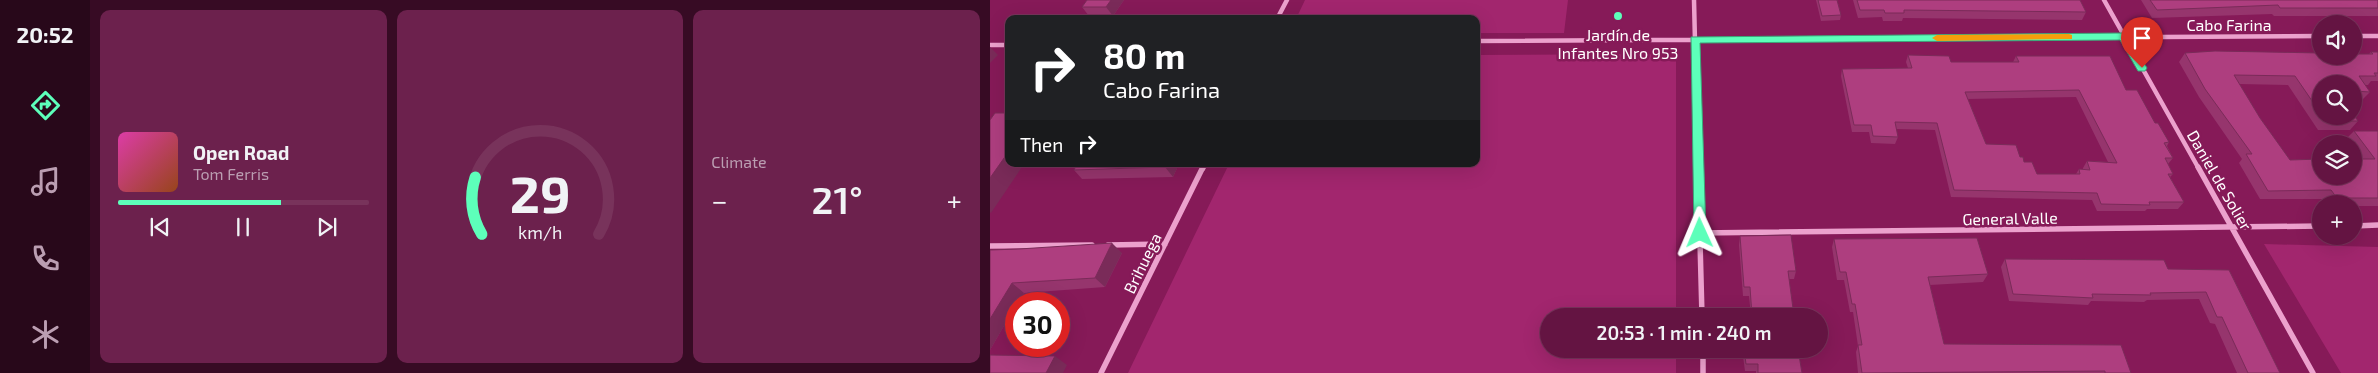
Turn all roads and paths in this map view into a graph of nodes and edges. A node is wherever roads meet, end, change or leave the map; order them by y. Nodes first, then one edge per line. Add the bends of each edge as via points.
1 (1287, 0) edge
2 (1694, 0) edge
3 (2104, 0) edge
4 (1279, 15) edge
5 (2124, 36) junction
6 (2312, 36) edge
7 (2362, 36) edge
8 (2378, 36) edge
9 (1695, 40) junction
10 (1480, 41) edge
11 (990, 45) edge
12 (1005, 45) edge
13 (1204, 167) edge
14 (2378, 225) edge
15 (2312, 226) edge
16 (2362, 226) edge
17 (2232, 228) junction
18 (1700, 233) junction
19 (1165, 244) junction
20 (990, 246) edge
21 (1702, 308) edge
22 (1703, 358) edge
23 (1101, 373) edge
24 (1703, 373) edge
25 (2313, 373) edge

1 - 4 street
2 - 9 street
3 - 5 street, Daniel de Solier
5 - 6 street, Cabo Farina
5 - 9 street, Cabo Farina
5 - 17 street, Daniel de Solier
7 - 8 street
9 - 10 street, Cabo Farina
9 - 18 street
11 - 12 street
13 - 19 street, Brihuega
14 - 16 street
15 - 17 street, General Valle
17 - 18 street, General Valle
17 - 25 street, Daniel de Solier
18 - 21 street
19 - 20 street
19 - 23 street, Brihuega
22 - 24 street

